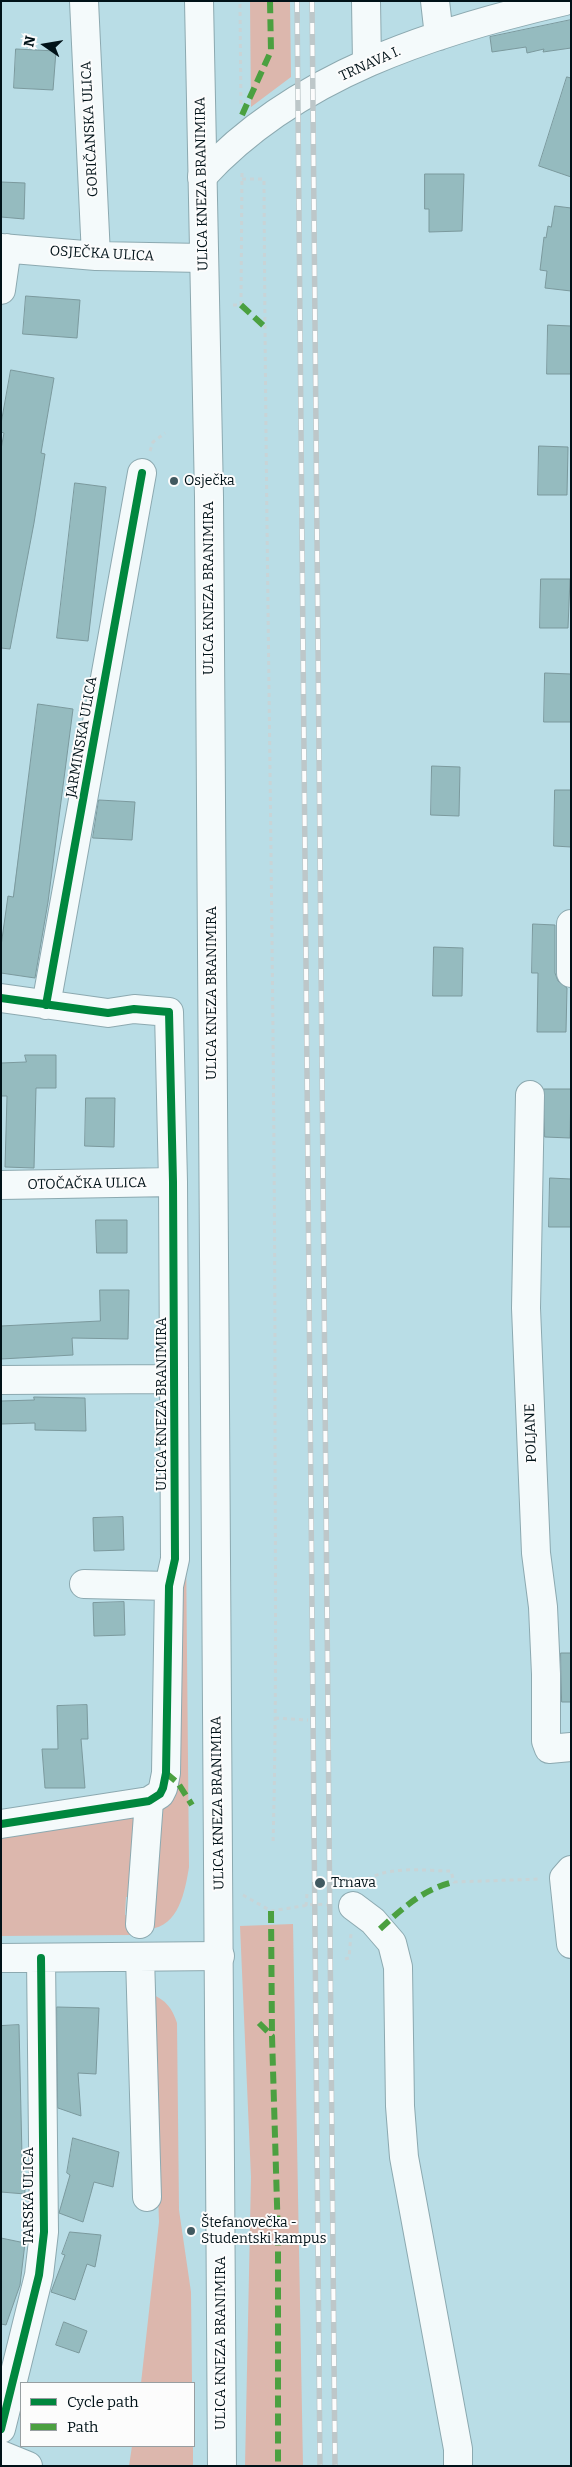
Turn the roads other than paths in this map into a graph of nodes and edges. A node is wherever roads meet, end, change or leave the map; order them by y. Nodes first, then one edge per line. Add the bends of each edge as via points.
1 (84, 1) edge
2 (199, 1) edge
3 (366, 1) edge
4 (435, 1) edge
5 (565, 1) edge
6 (503, 8) edge
7 (439, 36) junction
8 (366, 63) junction
9 (202, 177) junction
10 (4, 248) edge
11 (96, 256) junction
12 (203, 258) junction
13 (1, 290) edge
14 (142, 473) dead end
15 (571, 924) edge
16 (571, 973) edge
17 (1, 998) edge
18 (46, 1005) junction
19 (530, 1095) dead end
20 (173, 1182) junction
21 (1, 1185) edge
22 (174, 1379) junction
23 (1, 1380) edge
24 (84, 1584) dead end
25 (169, 1586) junction
26 (571, 1747) edge
27 (154, 1798) junction
28 (1, 1824) edge
29 (568, 1873) edge
30 (353, 1906) road end
31 (140, 1924) dead end
32 (571, 1944) edge
33 (220, 1956) junction
34 (140, 1957) junction
35 (1, 1958) edge
36 (41, 1958) junction
37 (147, 2197) dead end
38 (1, 2429) edge
39 (1, 2455) edge
40 (28, 2466) edge
41 (222, 2466) edge
42 (458, 2466) edge

1 - 11 street, GORIČANSKA ULICA
2 - 9 street, ULICA KNEZA BRANIMIRA
3 - 8 street
4 - 7 street
5 - 6 street, TRNAVA I.
6 - 7 street, TRNAVA I.
7 - 8 street, TRNAVA I.
8 - 9 street, TRNAVA I. via 312,90 254,128
9 - 12 street, ULICA KNEZA BRANIMIRA
10 - 11 street, OSJEČKA ULICA
10 - 13 street
11 - 12 street, OSJEČKA ULICA
12 - 33 street, ULICA KNEZA BRANIMIRA via 209,498
14 - 18 street, JARMINSKA ULICA
15 - 16 street
17 - 18 street
18 - 20 street, ULICA KNEZA BRANIMIRA via 108,1013 134,1009 169,1012
19 - 26 street, POLJANE via 526,1308 536,1553 546,1665 546,1740 549,1749
20 - 21 street, OTOČAČKA ULICA
20 - 22 street, ULICA KNEZA BRANIMIRA
22 - 23 street
22 - 25 street, ULICA KNEZA BRANIMIRA via 176,1559
24 - 25 street
25 - 27 street, ULICA KNEZA BRANIMIRA via 166,1773
27 - 28 street
27 - 31 street, ULICA KNEZA BRANIMIRA
29 - 32 street
30 - 42 street via 373,1921 392,1943 398,1967 404,2157 458,2449
33 - 34 street
33 - 41 street, ULICA KNEZA BRANIMIRA
34 - 36 street
34 - 37 street
35 - 36 street
36 - 38 street, TARSKA ULICA via 44,2232 39,2275
39 - 40 street

